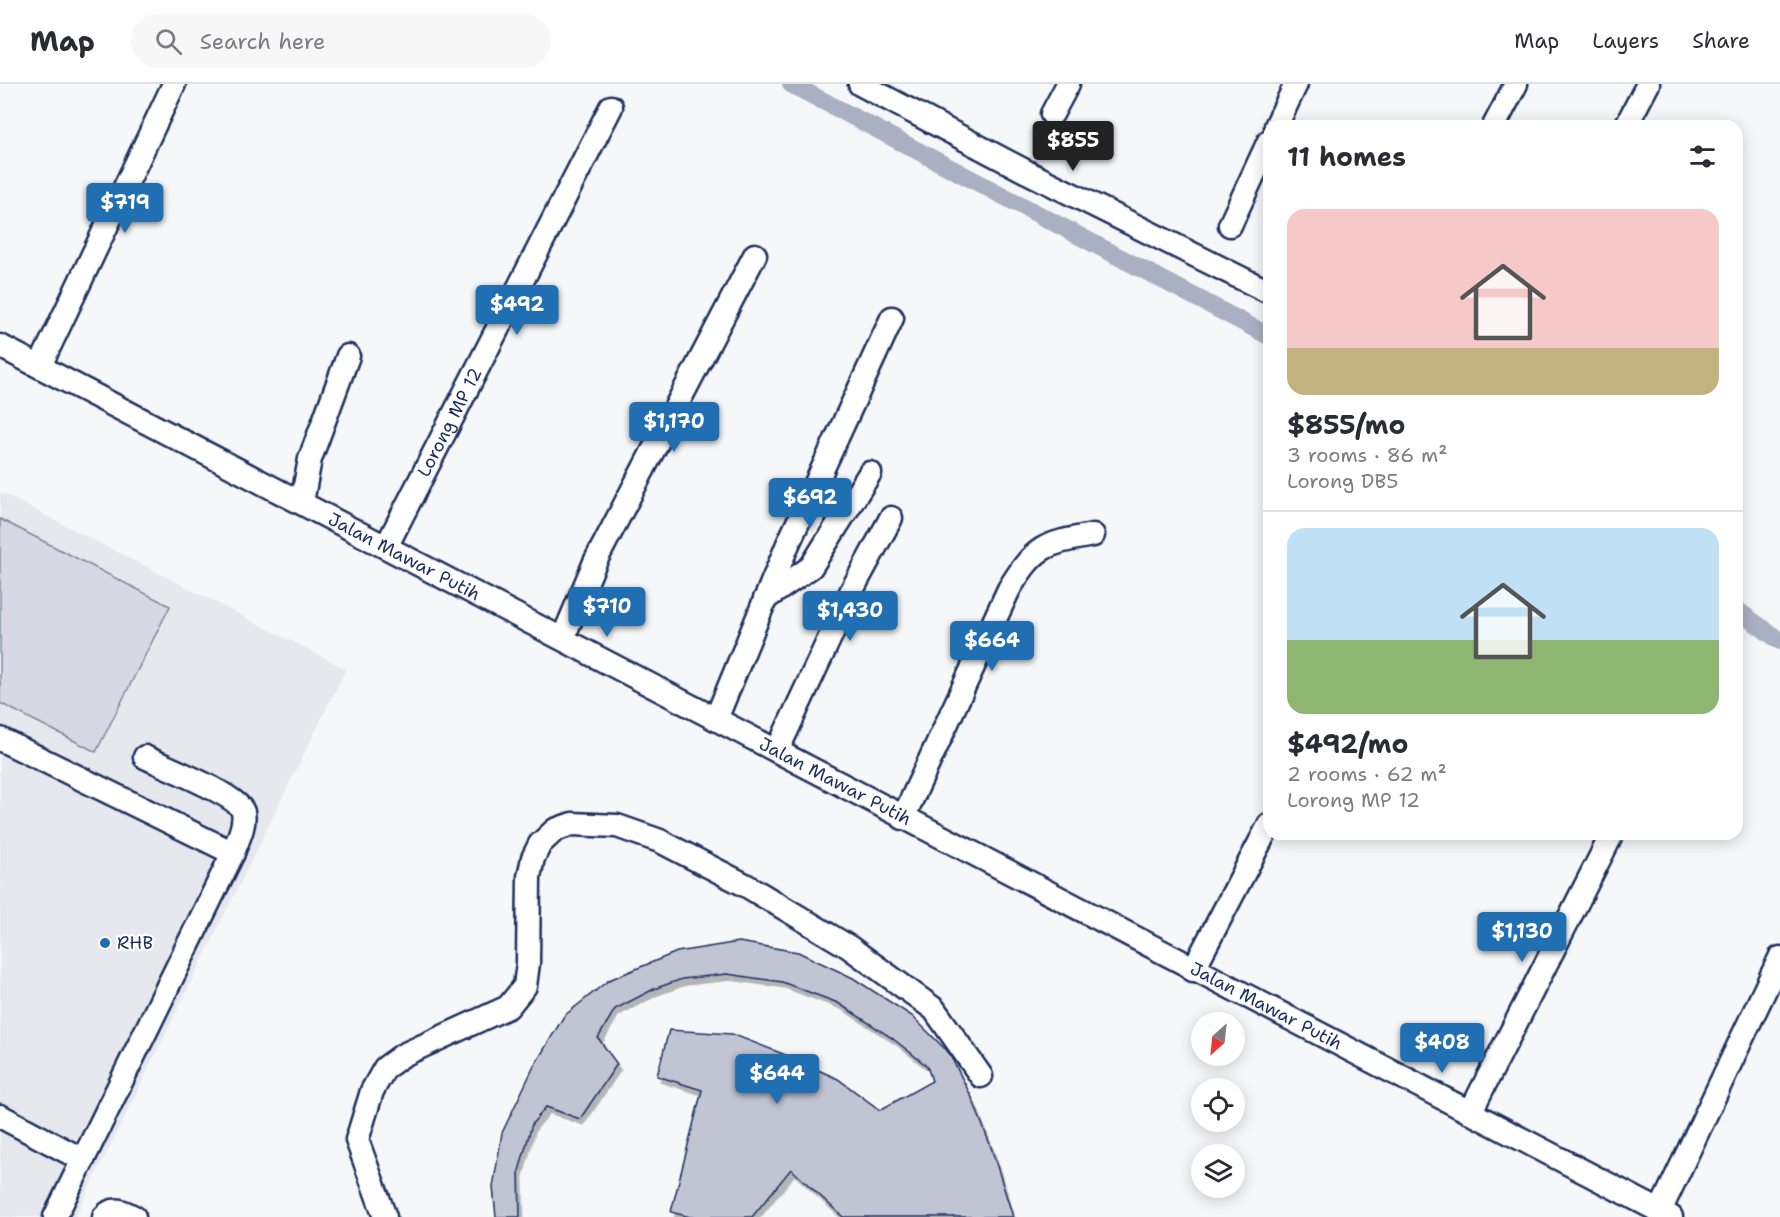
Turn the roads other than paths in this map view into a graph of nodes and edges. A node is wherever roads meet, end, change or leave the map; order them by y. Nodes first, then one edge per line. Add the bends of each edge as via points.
1 (174, 84) edge
2 (860, 84) edge
3 (1068, 84) edge
4 (1296, 84) edge
5 (1516, 84) edge
6 (1648, 84) edge
7 (611, 107) dead end
8 (1052, 114) dead end
9 (1279, 120) edge
10 (1497, 120) edge
11 (1629, 120) edge
12 (1263, 154) edge
13 (1230, 225) dead end
14 (755, 255) dead end
15 (1263, 289) edge
16 (892, 318) dead end
17 (0, 346) edge
18 (348, 356) dead end
19 (40, 366) junction
20 (870, 473) dead end
21 (302, 502) junction
22 (891, 518) dead end
23 (1094, 535) dead end
24 (386, 547) junction
25 (765, 599) junction
26 (563, 638) junction
27 (717, 719) junction
28 (0, 739) edge
29 (777, 751) junction
30 (145, 757) dead end
31 (903, 818) junction
32 (1263, 836) edge
33 (1608, 840) edge
34 (233, 853) junction
35 (1780, 958) edge
36 (1193, 970) junction
37 (981, 1076) dead end
38 (1471, 1111) junction
39 (0, 1116) edge
40 (83, 1160) junction
41 (1665, 1214) edge
42 (55, 1217) edge
43 (104, 1217) edge
44 (134, 1217) edge
45 (385, 1217) edge

1 - 19 street
2 - 15 street
3 - 8 street
4 - 9 street
5 - 10 street
6 - 11 street
7 - 24 street, Lorong MP 12
12 - 13 street
14 - 26 street via 595,562
16 - 25 street
17 - 19 street, Jalan Mawar Putih
18 - 21 street via 310,459
19 - 21 street, Jalan Mawar Putih
20 - 25 street via 811,567
21 - 24 street, Jalan Mawar Putih
22 - 29 street via 852,590
23 - 31 street via 1042,548 1018,573
24 - 26 street, Jalan Mawar Putih
25 - 27 street
26 - 27 street, Jalan Mawar Putih
27 - 29 street, Jalan Mawar Putih
28 - 34 street
29 - 31 street, Jalan Mawar Putih
30 - 34 street via 237,803 243,812 243,826
31 - 36 street, Jalan Mawar Putih
32 - 36 street
33 - 38 street
34 - 40 street
35 - 41 street
36 - 38 street, Jalan Mawar Putih
37 - 45 street via 934,1009 849,947 747,886 660,841 618,826 572,824 555,830 540,844 533,858 525,986 507,1007 403,1055 385,1068 372,1091 357,1140
38 - 41 street, Jalan Mawar Putih
39 - 40 street
40 - 42 street
43 - 44 street via 114,1210

